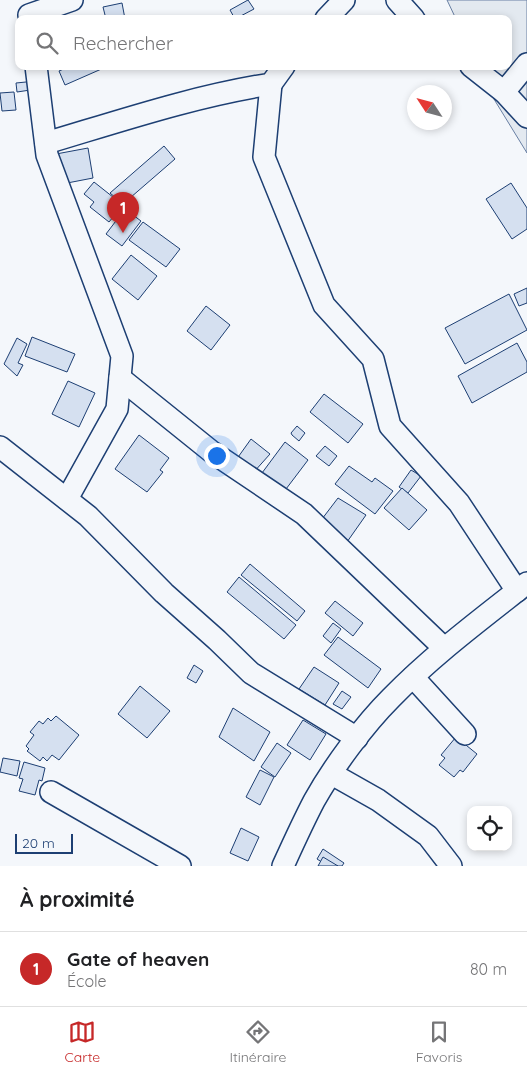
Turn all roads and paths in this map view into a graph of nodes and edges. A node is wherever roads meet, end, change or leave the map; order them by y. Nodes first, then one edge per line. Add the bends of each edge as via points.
1 (72, 0) edge
2 (344, 0) edge
3 (397, 0) edge
4 (29, 11) edge
5 (330, 15) edge
6 (410, 15) edge
7 (527, 64) edge
8 (37, 70) edge
9 (281, 70) edge
10 (476, 70) edge
11 (270, 84) junction
12 (504, 92) junction
13 (527, 118) edge
14 (46, 143) junction
15 (120, 378) junction
16 (0, 447) edge
17 (67, 499) junction
18 (522, 587) edge
19 (444, 648) junction
20 (413, 677) junction
21 (466, 734) dead end
22 (357, 738) junction
23 (332, 774) junction
24 (50, 792) dead end
25 (180, 866) edge
26 (282, 866) edge
27 (451, 866) edge

1 - 4 street
2 - 5 street
3 - 6 street
7 - 12 street
8 - 14 street
9 - 11 street
10 - 12 street
11 - 14 street via 178,104
11 - 18 street via 264,157 324,304 373,359 390,426 459,503
12 - 13 street
14 - 15 street via 47,155 122,356
15 - 17 street via 117,409
15 - 19 street via 212,452 304,514
16 - 17 street
17 - 22 street via 251,673
18 - 19 street
19 - 20 street
20 - 21 street
20 - 22 street
22 - 23 street
23 - 26 street via 314,800
23 - 27 street via 378,800 428,836
24 - 25 street

